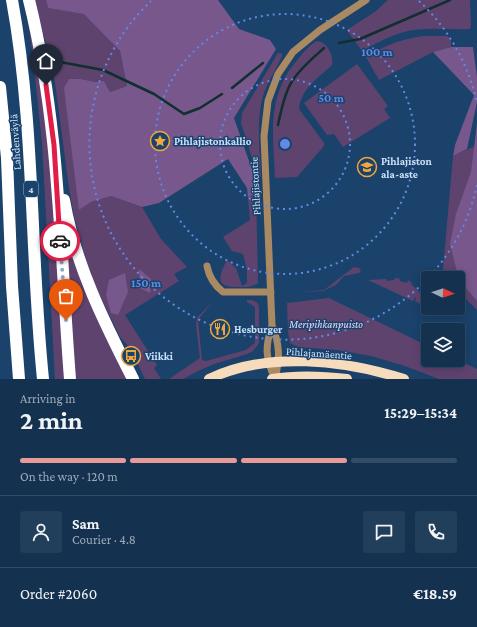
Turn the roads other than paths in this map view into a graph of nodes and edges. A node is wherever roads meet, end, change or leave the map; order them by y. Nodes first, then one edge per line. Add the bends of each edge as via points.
1 (12, 0) edge
2 (29, 0) edge
3 (366, 0) edge
4 (0, 87) edge
5 (54, 145) junction
6 (207, 266) dead end
7 (270, 292) junction
8 (272, 325) junction
9 (279, 362) junction
10 (268, 363) junction
11 (19, 379) edge
12 (43, 379) edge
13 (70, 379) edge
14 (133, 379) edge
15 (209, 379) edge
16 (273, 379) edge
17 (347, 379) edge
18 (404, 379) edge

1 - 12 highway, Lahdenväylä / 4 via 28,123
2 - 5 highway via 46,85
3 - 7 street, Pihlajistontie via 320,30 293,52 278,74 268,101 264,136
4 - 11 highway, Lahdenväylä / 4
5 - 13 highway
5 - 14 highway via 65,204 88,284
6 - 7 street via 212,282 223,292
7 - 8 street, Pihlajistontie
8 - 9 street, Pihlajistontie via 277,338
8 - 10 street, Pihlajistontie via 267,341
9 - 10 main road, Pihlajamäentie
9 - 16 street, Pihlajistontie
9 - 18 main road, Pihlajamäentie via 347,366
10 - 15 main road, Pihlajamäentie via 246,366
10 - 16 street, Pihlajistontie
16 - 17 main road, Pihlajamäentie via 323,376

